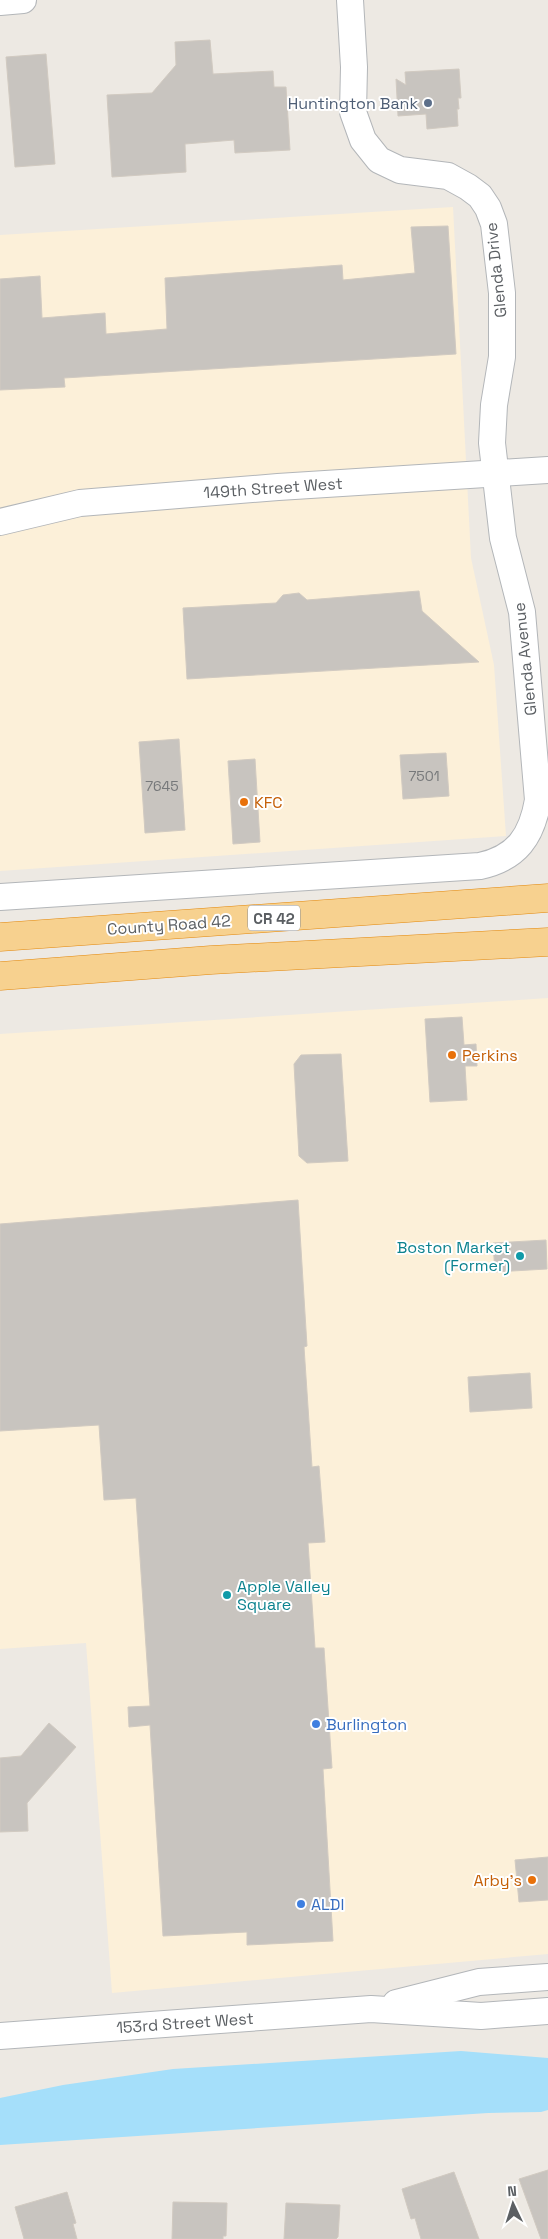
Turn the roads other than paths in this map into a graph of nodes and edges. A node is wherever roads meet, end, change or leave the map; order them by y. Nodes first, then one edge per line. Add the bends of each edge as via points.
1 (23, 0) edge
2 (350, 0) edge
3 (0, 2) edge
4 (492, 443) joint
5 (548, 470) edge
6 (495, 474) junction
7 (0, 522) edge
8 (0, 897) edge
9 (548, 898) edge
10 (0, 937) edge
11 (548, 942) edge
12 (0, 976) edge
13 (548, 1977) edge
14 (371, 2009) junction
15 (548, 2011) edge
16 (0, 2036) edge

1 - 3 street
2 - 4 street, Glenda Drive via 353,112 363,140 379,160 400,170 448,176 463,184 480,196 494,224 502,293 502,348
4 - 6 street, Glenda Avenue
5 - 6 street, 149th Street West
6 - 7 street, 149th Street West via 80,503
6 - 8 street, Glenda Avenue via 503,538 522,612 538,800 531,829 509,855 495,863 480,866
9 - 10 highway, County Road 42 / CR 42
11 - 12 highway via 211,960
13 - 14 street, 153rd Street West via 479,1982
14 - 15 street, 153rd Street West via 481,2016
14 - 16 street, 153rd Street West

